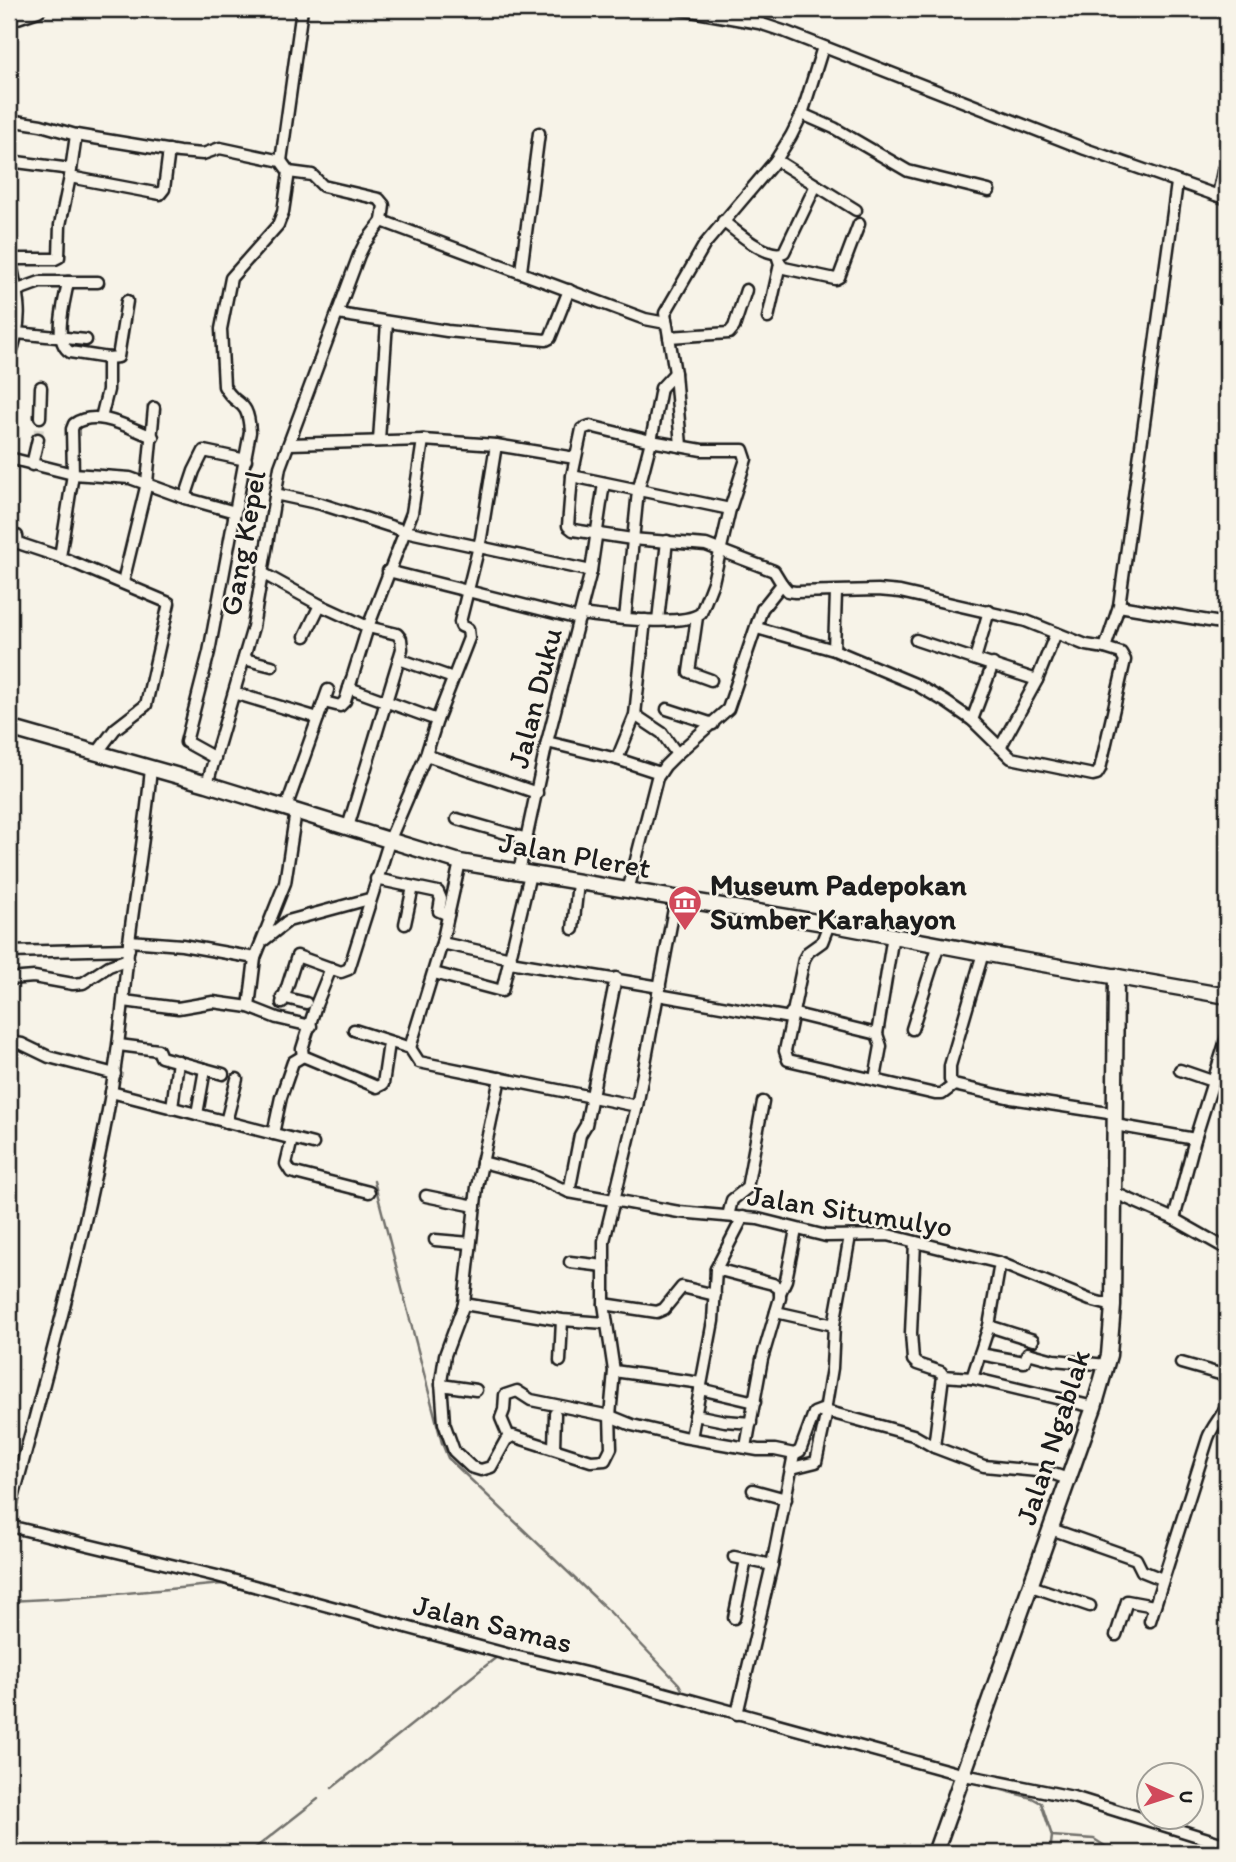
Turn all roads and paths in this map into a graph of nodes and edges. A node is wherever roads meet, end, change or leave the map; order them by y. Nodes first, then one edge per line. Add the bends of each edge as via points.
1 (38, 9) edge
2 (302, 9) edge
3 (680, 9) edge
4 (9, 19) edge
5 (822, 47) junction
6 (802, 114) junction
7 (9, 120) edge
8 (539, 133) dead end
9 (76, 135) junction
10 (169, 150) junction
11 (1227, 152) edge
12 (776, 160) junction
13 (9, 161) edge
14 (281, 161) junction
15 (289, 172) junction
16 (70, 173) junction
17 (1177, 183) junction
18 (816, 185) junction
19 (989, 191) dead end
20 (1222, 197) edge
21 (856, 210) dead end
22 (382, 221) junction
23 (723, 221) junction
24 (859, 225) dead end
25 (9, 257) edge
26 (778, 259) junction
27 (521, 271) junction
28 (68, 282) junction
29 (98, 282) dead end
30 (18, 290) junction
31 (569, 290) junction
32 (746, 290) dead end
33 (127, 301) dead end
34 (338, 314) junction
35 (768, 318) dead end
36 (387, 322) junction
37 (666, 323) junction
38 (17, 333) junction
39 (59, 337) junction
40 (669, 337) junction
41 (86, 340) dead end
42 (9, 358) edge
43 (108, 358) junction
44 (675, 373) junction
45 (41, 387) dead end
46 (154, 408) dead end
47 (40, 417) tunnel mouth
48 (101, 418) junction
49 (153, 437) junction
50 (38, 439) tunnel mouth
51 (379, 440) junction
52 (423, 440) junction
53 (651, 441) junction
54 (290, 444) junction
55 (496, 445) junction
56 (681, 446) junction
57 (9, 458) edge
58 (575, 458) junction
59 (246, 460) junction
60 (32, 465) junction
61 (73, 474) junction
62 (572, 476) junction
63 (604, 482) junction
64 (148, 483) junction
65 (638, 491) junction
66 (275, 494) junction
67 (185, 498) junction
68 (730, 509) junction
69 (235, 512) junction
70 (405, 531) junction
71 (9, 534) edge
72 (596, 534) junction
73 (632, 539) junction
74 (667, 541) junction
75 (479, 547) junction
76 (720, 550) junction
77 (60, 557) junction
78 (591, 570) junction
79 (388, 571) junction
80 (262, 573) junction
81 (123, 582) junction
82 (782, 584) junction
83 (467, 591) junction
84 (836, 593) junction
85 (320, 605) junction
86 (1119, 606) junction
87 (989, 611) junction
88 (580, 617) junction
89 (697, 617) junction
90 (625, 619) junction
91 (645, 620) junction
92 (658, 620) junction
93 (1227, 624) edge
94 (368, 627) junction
95 (757, 628) junction
96 (1056, 633) junction
97 (305, 636) dead end
98 (916, 640) dead end
99 (1105, 648) junction
100 (834, 650) junction
101 (244, 659) junction
102 (399, 659) junction
103 (975, 659) junction
104 (993, 664) junction
105 (272, 666) dead end
106 (453, 678) junction
107 (711, 680) dead end
108 (1037, 680) junction
109 (349, 688) junction
110 (328, 690) dead end
111 (234, 693) junction
112 (386, 701) junction
113 (324, 702) junction
114 (667, 709) dead end
115 (635, 715) junction
116 (318, 718) junction
117 (437, 720) junction
118 (972, 720) junction
119 (713, 724) junction
120 (9, 728) edge
121 (547, 742) junction
122 (1001, 746) junction
123 (97, 753) junction
124 (677, 754) junction
125 (426, 755) junction
126 (215, 758) junction
127 (617, 759) junction
128 (151, 768) junction
129 (660, 773) junction
130 (207, 784) junction
131 (537, 793) junction
132 (291, 809) junction
133 (457, 819) dead end
134 (348, 827) junction
135 (390, 839) junction
136 (527, 839) junction
137 (460, 862) junction
138 (524, 873) junction
139 (376, 879) junction
140 (578, 883) junction
141 (413, 887) junction
142 (628, 891) junction
143 (676, 898) junction
144 (369, 899) junction
145 (448, 915) junction
146 (405, 924) dead end
147 (829, 924) junction
148 (573, 929) dead end
149 (893, 935) junction
150 (261, 943) junction
151 (442, 943) junction
152 (939, 944) junction
153 (129, 950) junction
154 (9, 952) edge
155 (984, 953) junction
156 (256, 958) junction
157 (510, 960) junction
158 (331, 968) junction
159 (434, 974) junction
160 (1116, 976) junction
161 (616, 978) junction
162 (9, 979) edge
163 (659, 991) junction
164 (1227, 996) edge
165 (124, 1001) junction
166 (306, 1003) dead end
167 (249, 1007) junction
168 (791, 1015) junction
169 (311, 1026) junction
170 (912, 1029) dead end
171 (354, 1030) dead end
172 (877, 1034) junction
173 (1227, 1037) edge
174 (9, 1042) edge
175 (389, 1043) junction
176 (119, 1045) junction
177 (410, 1048) junction
178 (303, 1056) junction
179 (178, 1061) junction
180 (205, 1069) junction
181 (1180, 1070) dead end
182 (115, 1074) junction
183 (223, 1074) dead end
184 (500, 1078) junction
185 (237, 1079) dead end
186 (875, 1079) junction
187 (1212, 1082) junction
188 (954, 1085) junction
189 (111, 1092) junction
190 (591, 1097) junction
191 (763, 1102) dead end
192 (637, 1106) junction
193 (172, 1108) junction
194 (197, 1114) junction
195 (1115, 1119) junction
196 (226, 1122) junction
197 (273, 1134) junction
198 (292, 1139) junction
199 (1195, 1139) junction
200 (313, 1144) dead end
201 (482, 1162) junction
202 (369, 1192) dead end
203 (569, 1192) junction
204 (1115, 1192) junction
205 (426, 1196) dead end
206 (614, 1200) junction
207 (475, 1206) junction
208 (728, 1216) junction
209 (743, 1217) junction
210 (1174, 1219) junction
211 (796, 1230) junction
212 (850, 1236) junction
213 (435, 1240) dead end
214 (915, 1242) junction
215 (470, 1243) junction
216 (1227, 1249) edge
217 (570, 1262) dead end
218 (1000, 1263) junction
219 (604, 1266) junction
220 (716, 1269) junction
221 (780, 1293) junction
222 (715, 1295) junction
223 (464, 1304) junction
224 (604, 1304) junction
225 (1113, 1306) junction
226 (776, 1312) junction
227 (562, 1320) junction
228 (606, 1323) junction
229 (834, 1325) junction
230 (989, 1326) junction
231 (1034, 1340) dead end
232 (980, 1354) junction
233 (560, 1361) dead end
234 (1181, 1363) dead end
235 (1107, 1365) junction
236 (614, 1371) junction
237 (943, 1376) junction
238 (1227, 1376) edge
239 (972, 1378) junction
240 (441, 1385) junction
241 (700, 1386) junction
242 (476, 1390) dead end
243 (755, 1402) junction
244 (1227, 1403) edge
245 (1094, 1407) junction
246 (826, 1411) junction
247 (555, 1414) dead end
248 (695, 1415) junction
249 (610, 1416) junction
250 (751, 1423) junction
251 (509, 1437) junction
252 (691, 1438) junction
253 (746, 1447) junction
254 (934, 1447) junction
255 (554, 1448) junction
256 (794, 1454) junction
257 (792, 1468) junction
258 (1068, 1479) junction
259 (753, 1490) dead end
260 (786, 1499) junction
261 (9, 1514) edge
262 (9, 1526) edge
263 (1051, 1528) junction
264 (734, 1557) dead end
265 (746, 1560) junction
266 (772, 1565) junction
267 (1162, 1579) junction
268 (1031, 1586) junction
269 (1090, 1606) dead end
270 (1154, 1606) junction
271 (734, 1618) dead end
272 (1150, 1621) dead end
273 (1116, 1635) dead end
274 (737, 1714) junction
275 (962, 1780) junction
276 (1227, 1845) edge
277 (935, 1853) edge

1 - 4 main road
2 - 14 street
3 - 5 street via 760,23
5 - 6 street
5 - 17 street
6 - 12 street
6 - 19 street via 908,171
7 - 9 street
8 - 27 street
9 - 10 street
9 - 16 street
10 - 14 street via 203,154 220,148
10 - 16 street via 160,194
11 - 20 street
12 - 18 street
12 - 23 street
13 - 16 street
14 - 15 street
15 - 22 street via 312,175 323,186 379,199 384,205
15 - 59 street via 278,225 231,278 221,329 224,386 244,406 249,422
16 - 25 street via 59,257
17 - 20 street
17 - 86 street
18 - 21 street
18 - 26 street
22 - 27 street
22 - 34 street, Gang Kepel via 362,248
23 - 26 street
23 - 37 street via 668,305
24 - 26 street via 835,279 788,269
25 - 30 street
26 - 35 street
27 - 31 street
28 - 29 street
28 - 30 street via 40,282
28 - 39 street
30 - 38 street
31 - 36 street via 546,340
31 - 37 street
32 - 40 street via 729,333
33 - 43 street via 120,355
34 - 36 street
34 - 54 street, Gang Kepel
36 - 51 street
37 - 40 street
38 - 39 street
38 - 42 street
39 - 41 street
39 - 43 street via 70,352
40 - 44 street
43 - 48 street via 108,390
44 - 53 street via 661,388
44 - 56 street
45 - 47 street
46 - 49 street
48 - 49 street
48 - 61 street via 86,417 74,424
49 - 64 street
50 - 60 street
51 - 52 street
51 - 54 street
52 - 55 street
52 - 70 street
53 - 56 street
53 - 58 street via 587,426 582,429
53 - 65 street
54 - 66 street, Gang Kepel
55 - 58 street
55 - 75 street
56 - 68 street via 745,452
57 - 60 street
58 - 62 street
59 - 67 street via 204,451
59 - 69 street
60 - 61 street
61 - 64 street
61 - 77 street
62 - 63 street
62 - 72 street via 568,526
63 - 65 street
63 - 72 street, Jalan Duku
64 - 67 street
64 - 81 street
65 - 68 street
65 - 73 street
66 - 70 street
66 - 80 street, Gang Kepel
67 - 69 street
68 - 76 street
69 - 126 street via 209,652 186,742
70 - 75 street
70 - 79 street
71 - 77 street via 17,536 18,542
72 - 73 street
72 - 78 street, Jalan Duku
73 - 74 street
73 - 90 street
74 - 76 street
74 - 92 street
75 - 78 street
75 - 83 street
76 - 82 street via 774,571
76 - 89 street via 705,609
77 - 81 street
78 - 88 street, Jalan Duku
79 - 83 street
79 - 94 street
80 - 85 street
80 - 101 street, Gang Kepel
81 - 123 street via 167,600 169,605 146,705 115,729
82 - 84 street via 792,592
82 - 95 street via 765,603
83 - 88 street
83 - 106 street via 460,622 468,629 469,638
84 - 87 street via 900,592
84 - 100 street
85 - 94 street
85 - 97 street
86 - 93 street
86 - 99 street
87 - 96 street
87 - 103 street
88 - 90 street
88 - 121 street, Jalan Duku
89 - 92 street
89 - 107 street via 689,672
90 - 91 street
91 - 92 street
91 - 115 street
94 - 102 street via 399,636
94 - 109 street
95 - 100 street
95 - 119 street via 731,704
96 - 99 street
96 - 108 street
98 - 103 street
99 - 122 street via 1121,653 1125,660 1097,774 1015,759
100 - 118 street via 915,684
101 - 105 street
101 - 111 street, Gang Kepel
102 - 106 street
102 - 112 street
103 - 104 street
104 - 108 street
104 - 118 street
106 - 117 street
108 - 122 street
109 - 112 street
109 - 113 street via 340,706
110 - 113 street
111 - 116 street
111 - 126 street, Gang Kepel
112 - 117 street
112 - 134 street
113 - 116 street
114 - 119 street
115 - 124 street via 662,733
115 - 127 street
116 - 132 street
117 - 125 street
118 - 122 street
119 - 124 street
120 - 123 main road, Jalan Pleret
121 - 127 street
121 - 131 street, Jalan Duku
123 - 128 main road, Jalan Pleret
124 - 129 street
125 - 131 street
125 - 135 street
126 - 130 street, Gang Kepel
127 - 129 street
128 - 130 main road, Jalan Pleret
128 - 153 street
129 - 142 street
130 - 132 main road, Jalan Pleret
131 - 136 street, Jalan Duku
132 - 134 main road, Jalan Pleret
132 - 150 street via 286,876
133 - 136 street
134 - 135 main road, Jalan Pleret
135 - 137 main road, Jalan Pleret
135 - 139 street
136 - 138 street, Jalan Duku
137 - 138 main road, Jalan Pleret
137 - 145 street
138 - 140 main road, Jalan Pleret
138 - 157 street, Jalan Duku
139 - 141 street
139 - 144 street
140 - 142 main road, Jalan Pleret
140 - 148 street
141 - 145 street via 438,892 439,911
141 - 146 street
142 - 143 main road, Jalan Pleret
143 - 147 main road, Jalan Pleret
143 - 163 street
144 - 150 street via 288,921
144 - 158 street via 349,969
145 - 151 street
147 - 149 main road, Jalan Pleret
147 - 168 street via 822,942 804,960
149 - 152 main road, Jalan Pleret
149 - 172 street
150 - 156 street
151 - 157 street
151 - 159 street
152 - 155 main road, Jalan Pleret
152 - 170 street
153 - 154 street
153 - 156 street via 182,945
153 - 162 street via 83,983
153 - 165 street
155 - 160 main road, Jalan Pleret
155 - 188 street via 950,1066
156 - 167 street
157 - 159 street, Jalan Duku via 502,991
157 - 161 street
158 - 166 street via 297,956 282,1000
158 - 169 street
159 - 177 street
160 - 164 main road, Jalan Pleret
160 - 195 main road, Jalan Ngablak
161 - 163 street
161 - 190 street
163 - 168 street
163 - 192 street
165 - 167 street via 178,1008 207,1002
165 - 176 street
167 - 169 street
168 - 172 street
168 - 186 street via 785,1056 792,1063
169 - 178 street
171 - 175 street
172 - 186 street via 881,1046
173 - 187 street
174 - 182 street
175 - 177 street
175 - 178 street via 383,1084 377,1087
176 - 179 street via 158,1050 161,1057
176 - 182 street
177 - 184 street via 419,1062
178 - 197 street via 293,1062
179 - 180 street
179 - 193 street
180 - 183 street
180 - 194 street
181 - 187 street
182 - 189 street
184 - 190 street
184 - 201 street
185 - 196 street
186 - 188 street via 935,1094
187 - 199 street
188 - 195 street
189 - 193 street
189 - 261 street via 61,1321
190 - 192 street
190 - 203 street
191 - 208 street via 747,1188 732,1200
192 - 206 street
193 - 194 street
194 - 196 street
195 - 199 street
195 - 204 main road, Jalan Ngablak
196 - 197 street
197 - 198 street
198 - 200 street
198 - 202 street via 286,1164 291,1172
199 - 210 street
201 - 203 street, Jalan Situmulyo via 532,1175
201 - 207 street
203 - 206 street, Jalan Situmulyo
204 - 210 street
204 - 225 main road, Jalan Ngablak
205 - 207 street
206 - 208 street, Jalan Situmulyo
206 - 219 street via 604,1241
207 - 215 street
208 - 209 street, Jalan Situmulyo
209 - 211 street, Jalan Situmulyo
209 - 220 street
210 - 216 street
211 - 212 street, Jalan Situmulyo
211 - 221 street
212 - 214 street, Jalan Situmulyo via 882,1234
212 - 229 street
213 - 215 street
214 - 218 street, Jalan Situmulyo
214 - 237 street via 913,1360
215 - 223 street
217 - 219 street
218 - 225 street, Jalan Situmulyo
218 - 230 street
219 - 224 street
220 - 221 street via 773,1284
220 - 222 street
221 - 226 street
222 - 224 street via 682,1287 657,1312
222 - 241 street
223 - 227 street
223 - 240 street via 445,1355
224 - 228 street
225 - 235 main road, Jalan Ngablak
226 - 229 street
226 - 243 street
227 - 228 street
227 - 233 street
228 - 236 street
229 - 246 street
230 - 231 street
230 - 232 street
232 - 235 street via 1024,1362 1028,1353
232 - 239 street
234 - 238 street
235 - 245 main road, Jalan Ngablak
236 - 241 street
236 - 249 street
237 - 239 street
237 - 254 street
239 - 245 street
240 - 242 street
240 - 251 street via 444,1423 460,1459 486,1470
241 - 243 street
241 - 248 street
243 - 250 street
244 - 267 street via 1208,1438
245 - 258 main road, Jalan Ngablak
246 - 254 street via 904,1432
246 - 256 street via 814,1413 800,1451
246 - 257 street via 816,1462
247 - 255 street
248 - 250 street
248 - 252 street
249 - 251 street via 531,1401 516,1392 505,1395 501,1418
249 - 252 street
249 - 255 street via 611,1448 605,1461
250 - 253 street
251 - 255 street
252 - 253 street
253 - 256 street
254 - 258 street via 984,1466 1048,1472
256 - 257 street
257 - 260 street
258 - 263 main road, Jalan Ngablak
259 - 260 street
260 - 266 street
262 - 274 street, Jalan Samas via 217,1576
263 - 267 street via 1136,1559 1142,1571
263 - 268 main road, Jalan Ngablak
264 - 265 street
265 - 266 street
265 - 271 street
266 - 274 street
267 - 270 street
268 - 269 street
268 - 275 main road, Jalan Ngablak
270 - 272 street
270 - 273 street via 1126,1601
274 - 275 street, Jalan Samas
275 - 276 street, Jalan Samas via 1073,1797
275 - 277 main road, Jalan Ngablak

